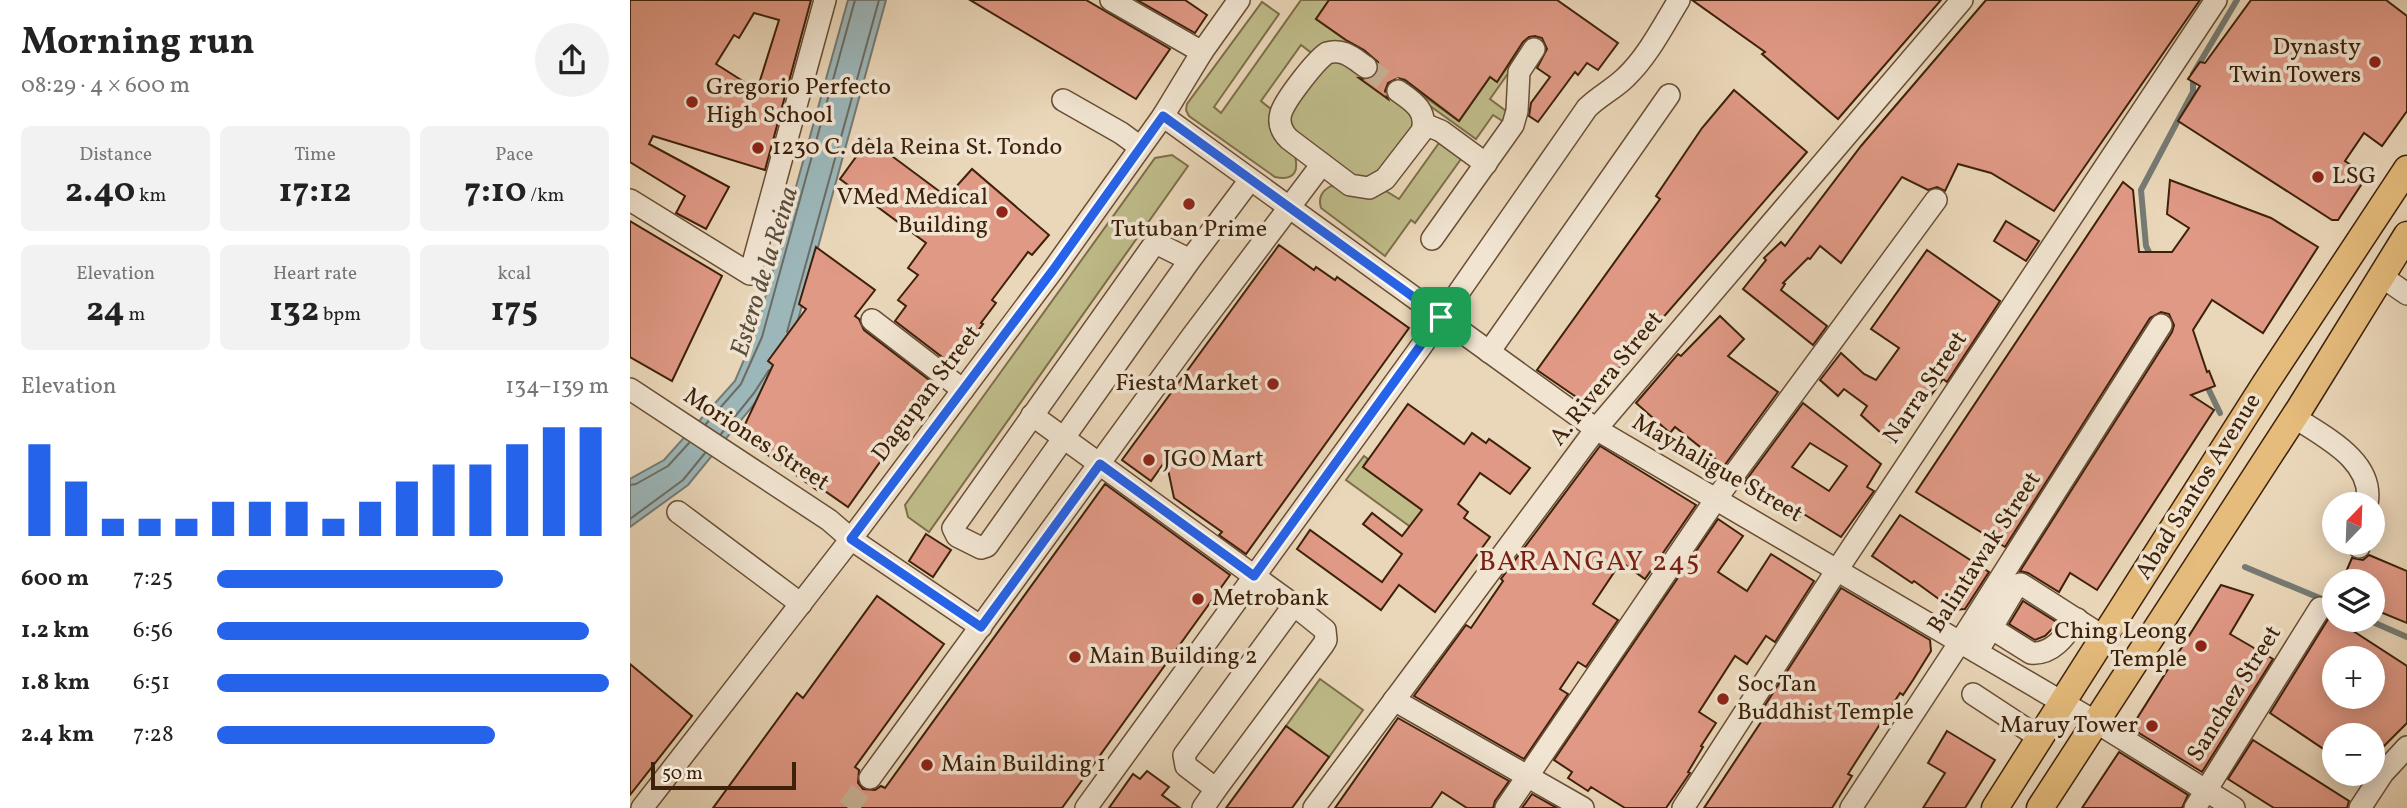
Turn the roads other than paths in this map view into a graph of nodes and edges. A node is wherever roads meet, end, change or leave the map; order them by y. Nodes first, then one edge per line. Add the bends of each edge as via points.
1 (825, 0) edge
2 (1111, 0) edge
3 (1239, 0) edge
4 (1679, 0) edge
5 (1962, 0) edge
6 (2216, 0) edge
7 (1534, 49) dead end
8 (1202, 52) junction
9 (1366, 68) tunnel mouth
10 (1398, 90) tunnel mouth
11 (1669, 95) dead end
12 (1063, 100) dead end
13 (1163, 116) junction
14 (1424, 124) junction
15 (1140, 147) junction
16 (1322, 164) junction
17 (1486, 164) junction
18 (2407, 169) edge
19 (1250, 180) junction
20 (630, 200) edge
21 (1936, 200) dead end
22 (1290, 207) junction
23 (2407, 235) edge
24 (1432, 239) dead end
25 (1190, 260) junction
26 (2381, 276) junction
27 (2407, 294) edge
28 (1441, 317) junction
29 (872, 320) dead end
30 (2161, 325) dead end
31 (1489, 352) junction
32 (630, 389) edge
33 (963, 390) junction
34 (1032, 415) junction
35 (2294, 417) junction
36 (1596, 429) junction
37 (1063, 438) junction
38 (1100, 464) junction
39 (2368, 492) edge
40 (1716, 499) junction
41 (678, 512) dead end
42 (851, 539) junction
43 (1837, 570) junction
44 (1254, 576) junction
45 (801, 604) junction
46 (1294, 605) junction
47 (2320, 608) dead end
48 (2077, 619) junction
49 (981, 627) junction
50 (1991, 628) junction
51 (2104, 637) junction
52 (1968, 647) junction
53 (1973, 694) dead end
54 (1394, 700) junction
55 (2063, 702) junction
56 (2096, 722) junction
57 (2040, 738) junction
58 (2407, 747) edge
59 (1528, 777) junction
60 (870, 778) tunnel mouth
61 (1216, 789) junction
62 (2200, 800) edge
63 (2362, 807) edge
64 (642, 808) edge
65 (1086, 808) edge
66 (1203, 808) edge
67 (1314, 808) edge
68 (1506, 808) edge
69 (1583, 808) edge
70 (1683, 808) edge
71 (1851, 808) edge
72 (1995, 808) edge
73 (2040, 808) edge
74 (2234, 808) edge

1 - 20 street via 750,274
2 - 8 street
3 - 8 street, Dagupan Street
4 - 28 street via 1642,59 1587,108
5 - 36 street, A. Rivera Street
6 - 43 street, Narra Street
7 - 17 street via 1520,72 1513,125
8 - 13 street, Dagupan Street
9 - 16 street via 1344,52 1327,53 1282,110 1280,123 1285,134
10 - 14 street via 1419,106
11 - 31 street
12 - 15 street
13 - 15 street, Dagupan Street
13 - 19 street, Mayhaligue Street
14 - 16 street via 1375,187 1356,187
14 - 17 street
15 - 33 street, Dagupan Street
16 - 22 street
17 - 24 street
18 - 51 main road, Abad Santos Avenue
19 - 22 street, Mayhaligue Street
19 - 25 street
21 - 40 street
22 - 28 street, Mayhaligue Street
22 - 38 street
23 - 26 main road, Abad Santos Avenue
25 - 34 street via 1160,245 1152,247
25 - 37 street
26 - 27 street
26 - 35 main road, Abad Santos Avenue
28 - 31 street, Mayhaligue Street
28 - 44 street
29 - 33 street
30 - 52 street, Balintawak Street
31 - 36 street, Mayhaligue Street
32 - 42 street, Moriones Street
33 - 42 street, Dagupan Street
34 - 37 street
34 - 37 street via 953,528 957,536 981,548 987,545
35 - 39 street via 2362,470
35 - 56 main road, Abad Santos Avenue
36 - 40 street, Mayhaligue Street
36 - 54 street, A. Rivera Street
37 - 38 street
38 - 44 street
38 - 49 street
40 - 43 street, Mayhaligue Street
40 - 59 street
41 - 45 street
42 - 45 street, Dagupan Street
42 - 49 street, Moriones Street
43 - 52 street, Mayhaligue Street
43 - 70 street, Narra Street
44 - 46 street
44 - 65 street
45 - 64 street, Dagupan Street
46 - 61 street via 1184,755 1186,766
46 - 61 street via 1323,627 1326,640
47 - 62 street, Sanchez Street
48 - 50 street via 2055,645 2038,654
48 - 50 street via 2021,584
48 - 51 street
49 - 60 street
50 - 52 street
51 - 55 main road, Abad Santos Avenue
52 - 55 street, Mayhaligue Street
52 - 71 street, Balintawak Street
53 - 57 street
54 - 59 street
54 - 67 street, A. Rivera Street
55 - 56 street, Mayhaligue Street
55 - 57 main road, Abad Santos Avenue
56 - 62 street, Mayhaligue Street
56 - 73 main road, Abad Santos Avenue
57 - 72 main road, Abad Santos Avenue
58 - 63 street via 2382,774
59 - 68 street
59 - 69 street
61 - 66 street
62 - 74 street, Mayhaligue Street

